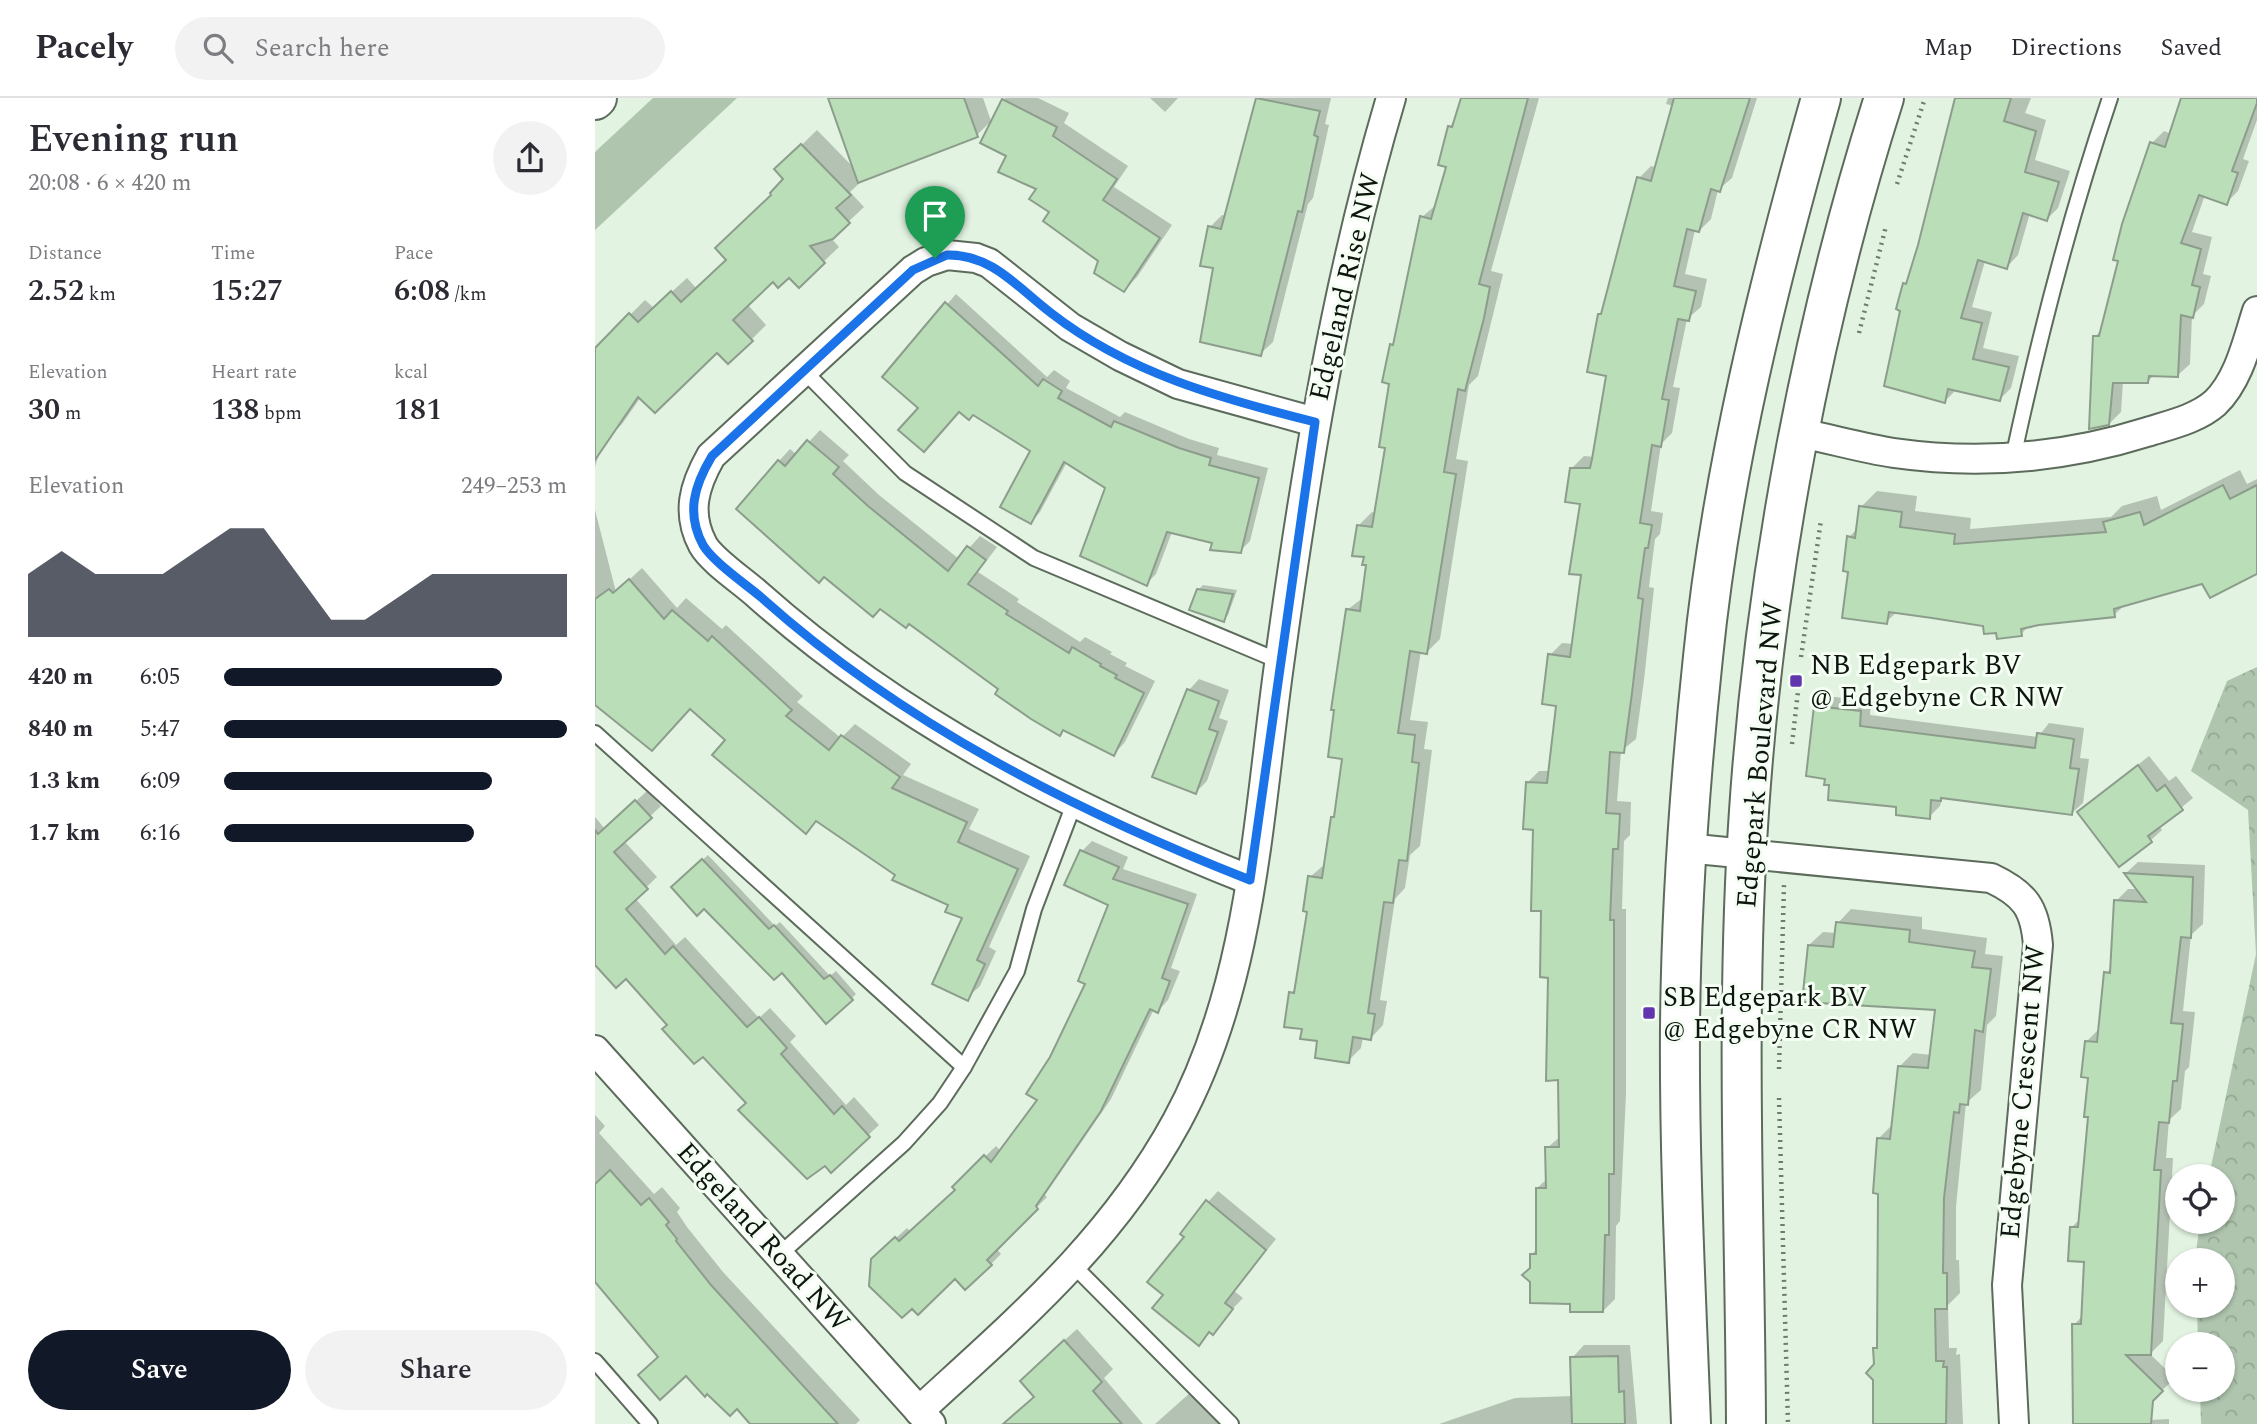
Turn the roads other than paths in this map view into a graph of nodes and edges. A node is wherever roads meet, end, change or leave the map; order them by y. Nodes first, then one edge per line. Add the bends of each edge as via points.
1 (1391, 98) edge
2 (1821, 98) edge
3 (1884, 98) edge
4 (2110, 98) edge
5 (2257, 312) edge
6 (805, 372) junction
7 (1315, 422) junction
8 (1800, 433) junction
9 (2013, 458) junction
10 (1279, 661) junction
11 (595, 733) edge
12 (1074, 804) junction
13 (1686, 848) junction
14 (1747, 854) junction
15 (1250, 880) junction
16 (596, 1053) edge
17 (964, 1067) junction
18 (779, 1255) junction
19 (1074, 1266) junction
20 (595, 1361) edge
21 (925, 1417) edge
22 (650, 1424) edge
23 (1231, 1424) edge
24 (1691, 1424) edge
25 (1746, 1424) edge
26 (2014, 1424) edge

1 - 7 street, Edgeland Rise NW via 1347,270
2 - 13 street via 1744,404 1720,534 1703,655
3 - 8 street, Edgepark Boulevard NW via 1838,258
4 - 9 lane via 2038,346
5 - 9 street via 2230,382 2214,403 2192,417 2091,448
6 - 7 street via 913,270 935,258 963,255 989,263 1070,327 1178,384
6 - 10 lane via 905,473 1034,558
6 - 12 street via 712,456 701,474 692,497 694,522 704,547 772,608 901,705
7 - 10 street, Edgeland Rise NW
8 - 9 street via 1902,454
8 - 14 street, Edgepark Boulevard NW via 1763,655
10 - 15 street, Edgeland Rise NW
11 - 17 lane
12 - 15 street
12 - 17 lane via 1034,909 1017,971
13 - 14 street, Edgebyne Crescent NW
13 - 24 street via 1680,1028
14 - 25 street, Edgepark Boulevard NW via 1740,1058
14 - 26 street, Edgebyne Crescent NW via 1991,878 2010,887 2028,904 2037,923 2007,1285
15 - 19 street, Edgeland Rise NW via 1219,1021 1178,1119 1109,1224
16 - 18 street, Edgeland Road NW
17 - 18 lane via 904,1143
18 - 21 street, Edgeland Road NW
19 - 21 street, Edgeland Rise NW
19 - 23 lane
20 - 22 lane

